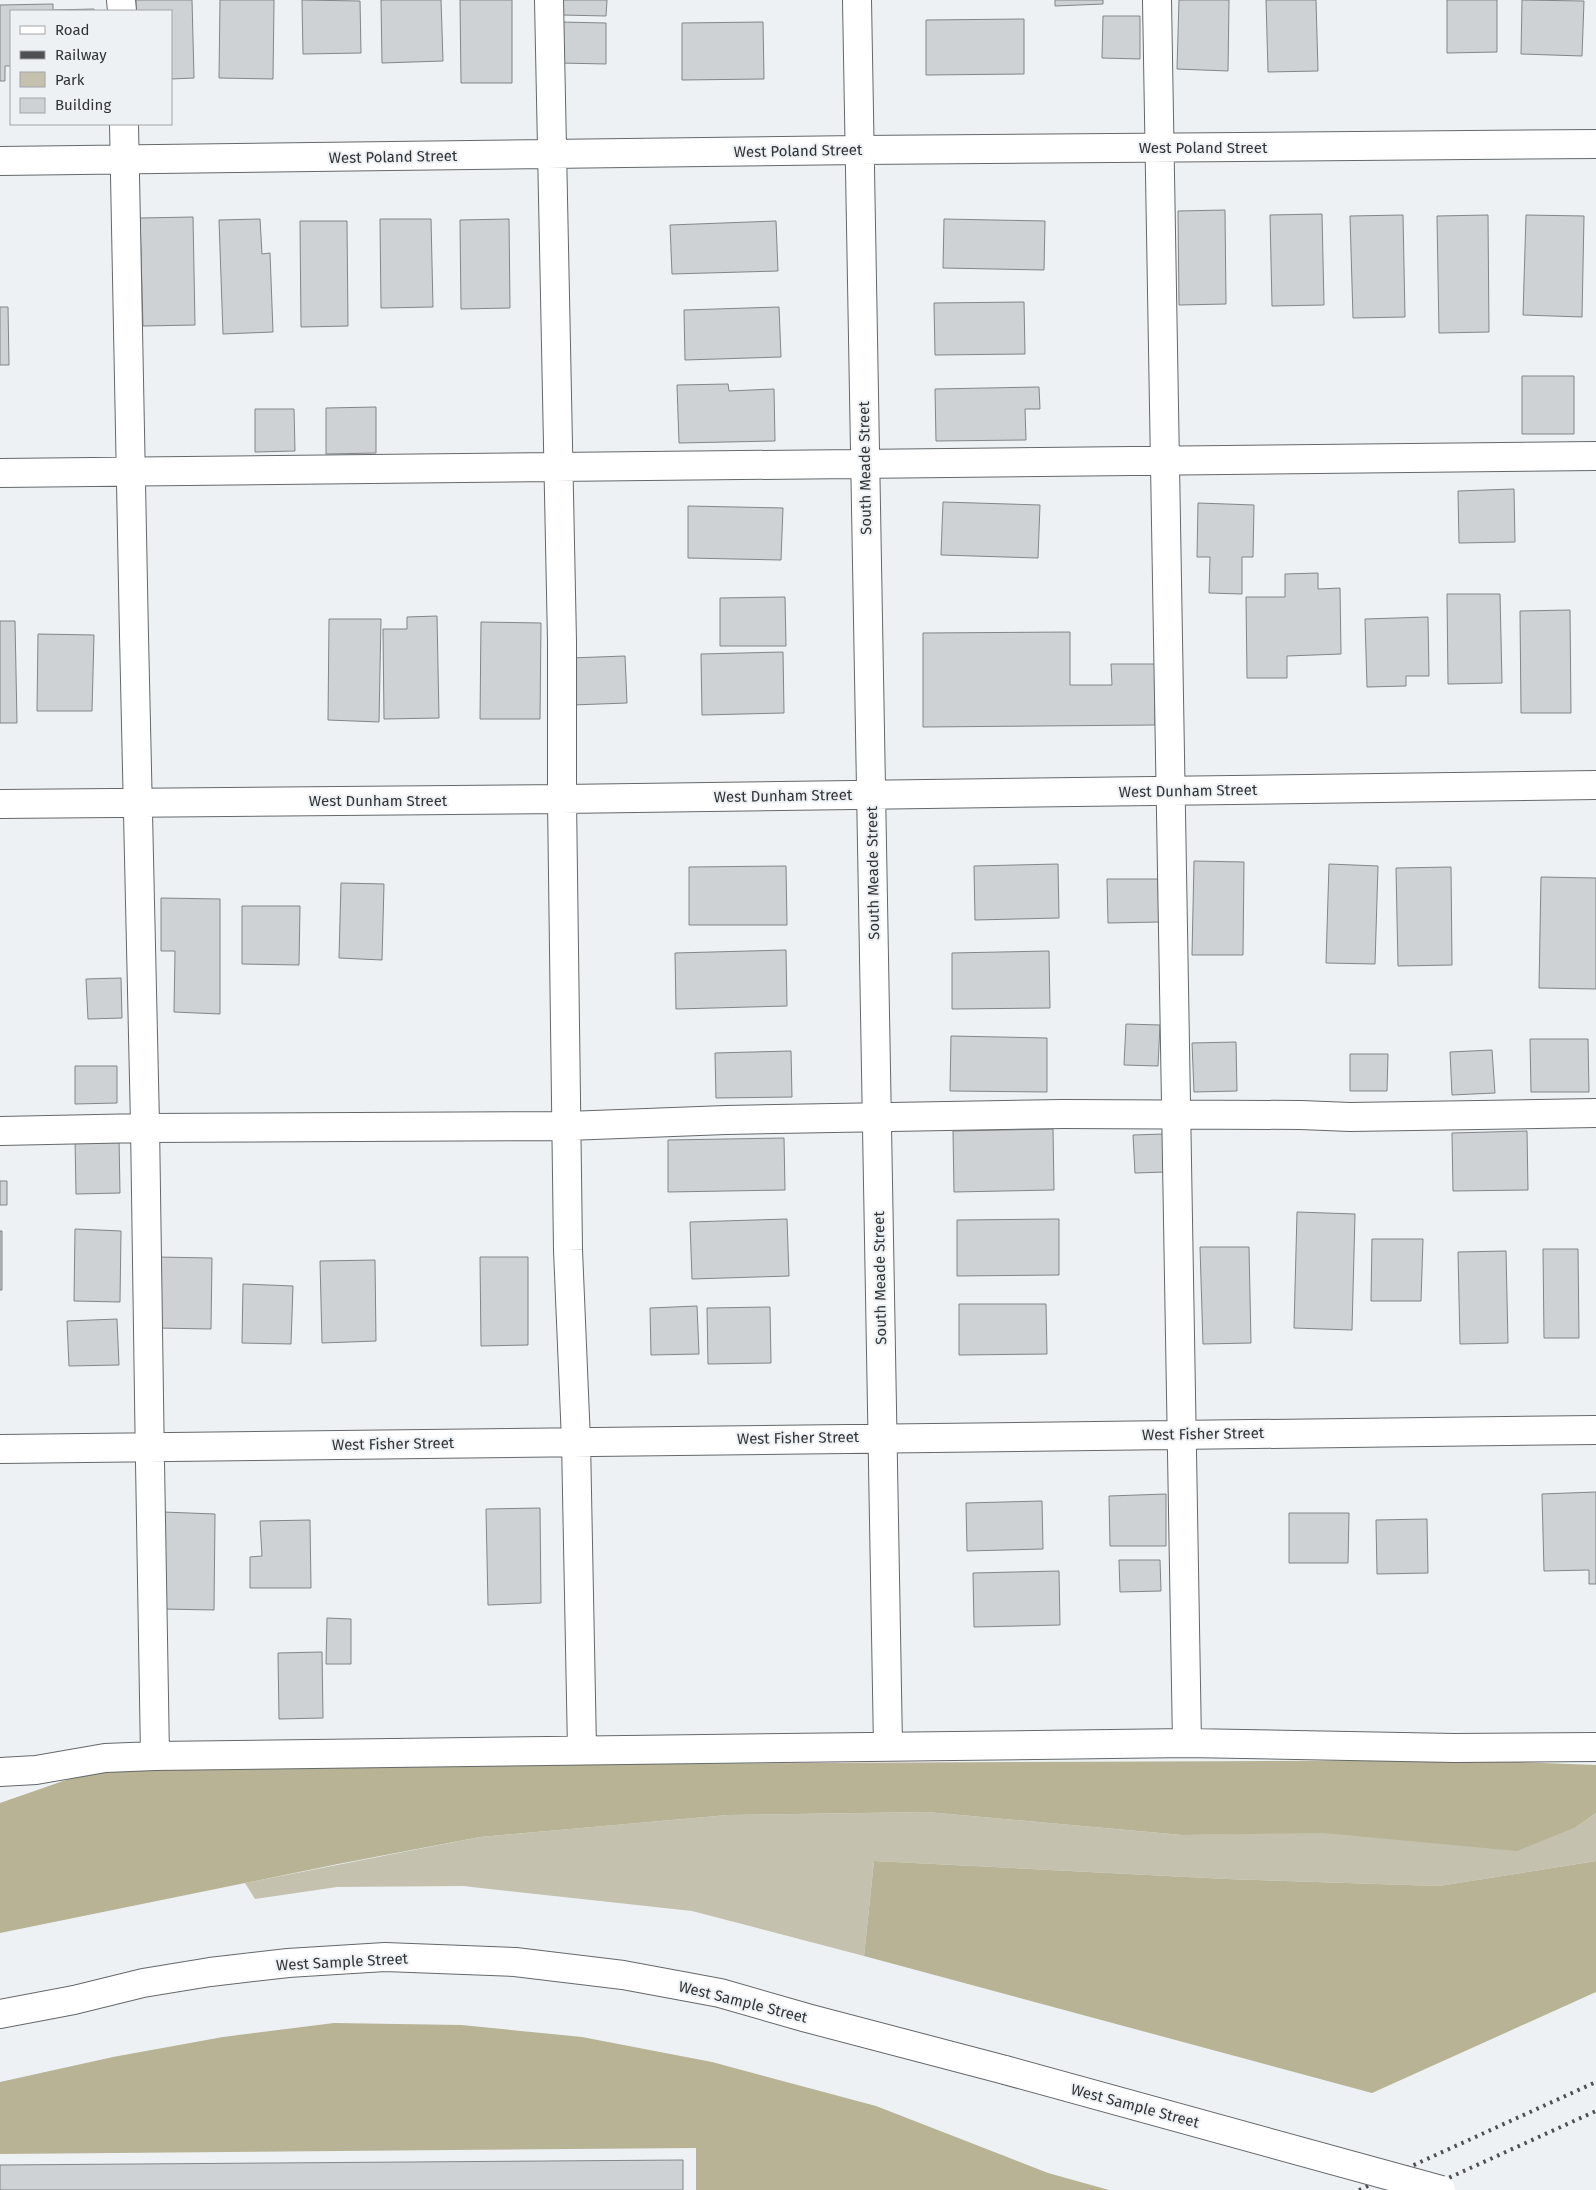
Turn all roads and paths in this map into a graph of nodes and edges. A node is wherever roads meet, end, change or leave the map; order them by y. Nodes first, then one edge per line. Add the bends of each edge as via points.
1 (549, 0) edge
2 (857, 0) edge
3 (1157, 0) edge
4 (124, 125) edge
5 (1596, 144) edge
6 (1159, 148) junction
7 (859, 150) junction
8 (551, 154) junction
9 (124, 160) junction
10 (0, 161) edge
11 (1596, 456) edge
12 (1165, 461) junction
13 (865, 464) junction
14 (558, 467) junction
15 (130, 471) junction
16 (0, 472) edge
17 (1596, 785) edge
18 (1171, 791) junction
19 (871, 795) junction
20 (562, 800) junction
21 (136, 803) junction
22 (0, 804) edge
23 (1596, 1113) edge
24 (1176, 1116) junction
25 (877, 1118) junction
26 (567, 1126) junction
27 (145, 1128) junction
28 (0, 1130) edge
29 (1596, 1430) edge
30 (1182, 1434) junction
31 (883, 1437) junction
32 (576, 1441) junction
33 (148, 1448) junction
34 (0, 1449) edge
35 (1187, 1744) junction
36 (888, 1746) junction
37 (1596, 1747) edge
38 (582, 1749) junction
39 (155, 1756) junction
40 (0, 1772) edge
41 (0, 2014) edge
42 (1440, 2190) edge

1 - 8 street
2 - 7 street, South Meade Street
3 - 6 street
4 - 9 street
5 - 6 street, West Poland Street
6 - 7 street, West Poland Street
6 - 12 street
7 - 8 street, West Poland Street
7 - 13 street, South Meade Street
8 - 9 street, West Poland Street
8 - 14 street
9 - 10 street, West Poland Street
9 - 15 street
11 - 12 street
12 - 13 street
12 - 18 street
13 - 14 street
13 - 19 street, South Meade Street
14 - 15 street
14 - 20 street
15 - 16 street
15 - 21 street
17 - 18 street, West Dunham Street
18 - 19 street, West Dunham Street
18 - 24 street
19 - 20 street, West Dunham Street
19 - 25 street, South Meade Street
20 - 21 street, West Dunham Street
20 - 26 street
21 - 22 street, West Dunham Street
21 - 27 street
23 - 24 street
24 - 25 street via 1063,1114
24 - 30 street
25 - 26 street
25 - 31 street, South Meade Street
26 - 27 street
26 - 32 street via 568,1250
27 - 28 street
27 - 33 street
29 - 30 street, West Fisher Street
30 - 31 street, West Fisher Street
30 - 35 street
31 - 32 street, West Fisher Street
31 - 36 street, South Meade Street
32 - 33 street, West Fisher Street
32 - 38 street
33 - 34 street, West Fisher Street
33 - 39 street
35 - 36 street
35 - 37 street
36 - 38 street
38 - 39 street via 506,1753
39 - 40 street via 105,1758 36,1770
41 - 42 street, West Sample Street, bridge via 142,1983 288,1963 385,1957 515,1962 624,1975 720,1993

